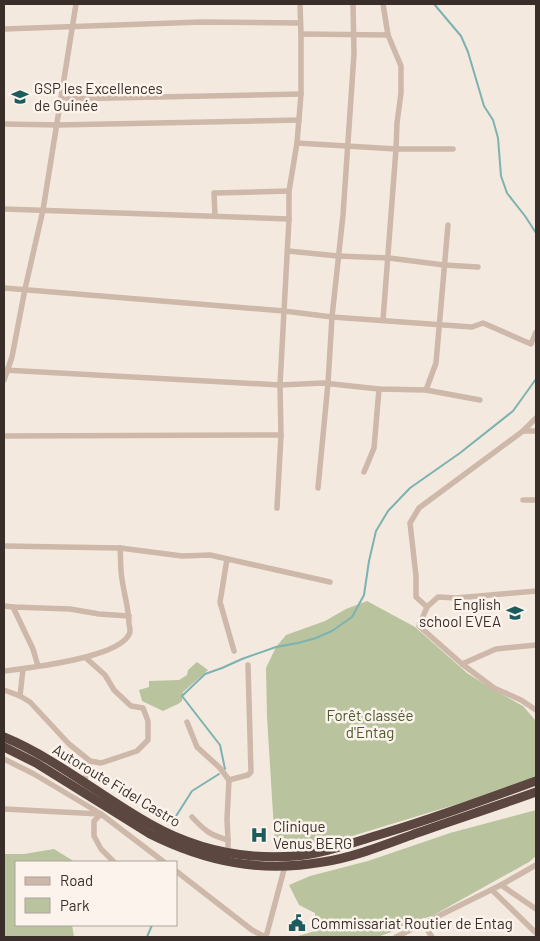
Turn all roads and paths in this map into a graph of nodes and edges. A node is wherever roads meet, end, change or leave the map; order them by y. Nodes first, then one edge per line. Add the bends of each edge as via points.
1 (76, 4) edge
2 (300, 4) edge
3 (353, 4) edge
4 (383, 4) edge
5 (300, 23) junction
6 (73, 27) junction
7 (4, 29) edge
8 (301, 34) junction
9 (354, 35) junction
10 (388, 35) junction
11 (301, 94) junction
12 (61, 99) junction
13 (299, 120) junction
14 (4, 124) edge
15 (57, 125) junction
16 (297, 143) junction
17 (348, 147) junction
18 (396, 150) junction
19 (453, 150) dead end
20 (289, 191) junction
21 (4, 209) edge
22 (43, 210) junction
23 (215, 216) junction
24 (289, 219) junction
25 (448, 225) dead end
26 (288, 251) junction
27 (338, 256) junction
28 (389, 258) junction
29 (444, 265) junction
30 (478, 267) dead end
31 (4, 288) edge
32 (25, 289) junction
33 (284, 310) junction
34 (332, 318) junction
35 (383, 320) junction
36 (439, 324) junction
37 (536, 332) edge
38 (5, 370) edge
39 (4, 380) edge
40 (328, 384) junction
41 (280, 385) junction
42 (379, 389) junction
43 (426, 390) junction
44 (480, 400) dead end
45 (536, 418) edge
46 (523, 430) junction
47 (536, 431) edge
48 (281, 435) junction
49 (4, 436) edge
50 (364, 472) dead end
51 (318, 488) dead end
52 (523, 500) dead end
53 (536, 500) edge
54 (277, 508) dead end
55 (4, 546) edge
56 (120, 548) junction
57 (227, 559) junction
58 (330, 582) dead end
59 (536, 591) edge
60 (4, 606) edge
61 (13, 607) junction
62 (427, 607) junction
63 (129, 616) junction
64 (536, 645) edge
65 (234, 651) dead end
66 (86, 658) junction
67 (462, 664) junction
68 (38, 666) junction
69 (248, 666) dead end
70 (23, 669) junction
71 (4, 671) edge
72 (4, 690) edge
73 (20, 696) junction
74 (536, 710) edge
75 (187, 722) dead end
76 (4, 737) edge
77 (4, 747) edge
78 (4, 759) edge
79 (90, 761) junction
80 (229, 780) junction
81 (536, 781) edge
82 (84, 782) junction
83 (536, 792) edge
84 (4, 809) edge
85 (104, 810) junction
86 (192, 817) dead end
87 (228, 840) junction
88 (228, 853) junction
89 (113, 861) edge
90 (163, 861) edge
91 (536, 865) edge
92 (285, 866) junction
93 (178, 873) edge
94 (501, 885) junction
95 (492, 890) junction
96 (536, 909) edge
97 (423, 923) junction
98 (536, 933) edge
99 (266, 937) edge
100 (396, 937) edge
101 (432, 937) edge

1 - 6 street
2 - 5 street
3 - 9 street
4 - 10 street
5 - 6 street via 202,22
5 - 8 street
6 - 7 street
6 - 12 street
8 - 9 street
8 - 11 street
9 - 10 street
9 - 17 street
10 - 18 street via 401,66
11 - 12 street
11 - 13 street
12 - 15 street
13 - 15 street
13 - 16 street
14 - 15 street
15 - 22 street
16 - 17 street
16 - 20 street
17 - 18 street
17 - 27 street
18 - 19 street
18 - 28 street
20 - 23 street via 214,193
20 - 24 street
21 - 22 street
22 - 23 street
22 - 32 street
23 - 24 street
24 - 26 street
25 - 29 street
26 - 27 street
26 - 33 street
27 - 28 street
27 - 34 street
28 - 29 street
28 - 35 street
29 - 30 street
29 - 36 street
31 - 32 street
32 - 33 street
32 - 38 street via 12,357
33 - 34 street
33 - 41 street
34 - 35 street
34 - 40 street
35 - 36 street
36 - 37 street via 483,324 531,344
36 - 43 street via 436,362
38 - 39 street
38 - 41 street
40 - 41 street
40 - 42 street
40 - 51 street
41 - 48 street
42 - 43 street
42 - 50 street via 374,448
43 - 44 street
45 - 46 street
46 - 47 street
46 - 62 street via 419,508 410,523 416,597
48 - 49 street
48 - 54 street
52 - 53 street
55 - 56 street
56 - 57 street
56 - 63 street
57 - 58 street
57 - 65 street via 220,602
59 - 62 street via 438,597
60 - 61 street
61 - 63 street
61 - 68 street
62 - 67 street via 419,626
63 - 66 street via 130,633 123,641
64 - 67 street via 496,649
66 - 68 street
66 - 79 street via 131,706 143,708 148,721 148,740 137,751 102,763
67 - 74 street via 494,688
68 - 70 street
69 - 80 street via 251,772
70 - 71 street
70 - 73 street
72 - 73 street
73 - 79 street
75 - 80 street via 197,746
76 - 82 highway, Autoroute Fidel Castro
77 - 85 highway, Autoroute Fidel Castro via 36,763
78 - 85 street
79 - 82 street
80 - 87 street
81 - 88 highway, Autoroute Fidel Castro via 402,828 320,852 260,857
82 - 88 highway, Autoroute Fidel Castro via 157,828 208,849
83 - 92 highway, Autoroute Fidel Castro via 358,854
84 - 85 street
85 - 89 street via 94,821 94,836
85 - 90 street
85 - 92 highway, Autoroute Fidel Castro via 190,852 253,866
86 - 87 street via 214,836
87 - 88 street
91 - 94 street
92 - 99 street
93 - 99 street via 252,930
94 - 95 street
94 - 96 street
95 - 97 street
95 - 98 street
97 - 100 street
97 - 101 street

